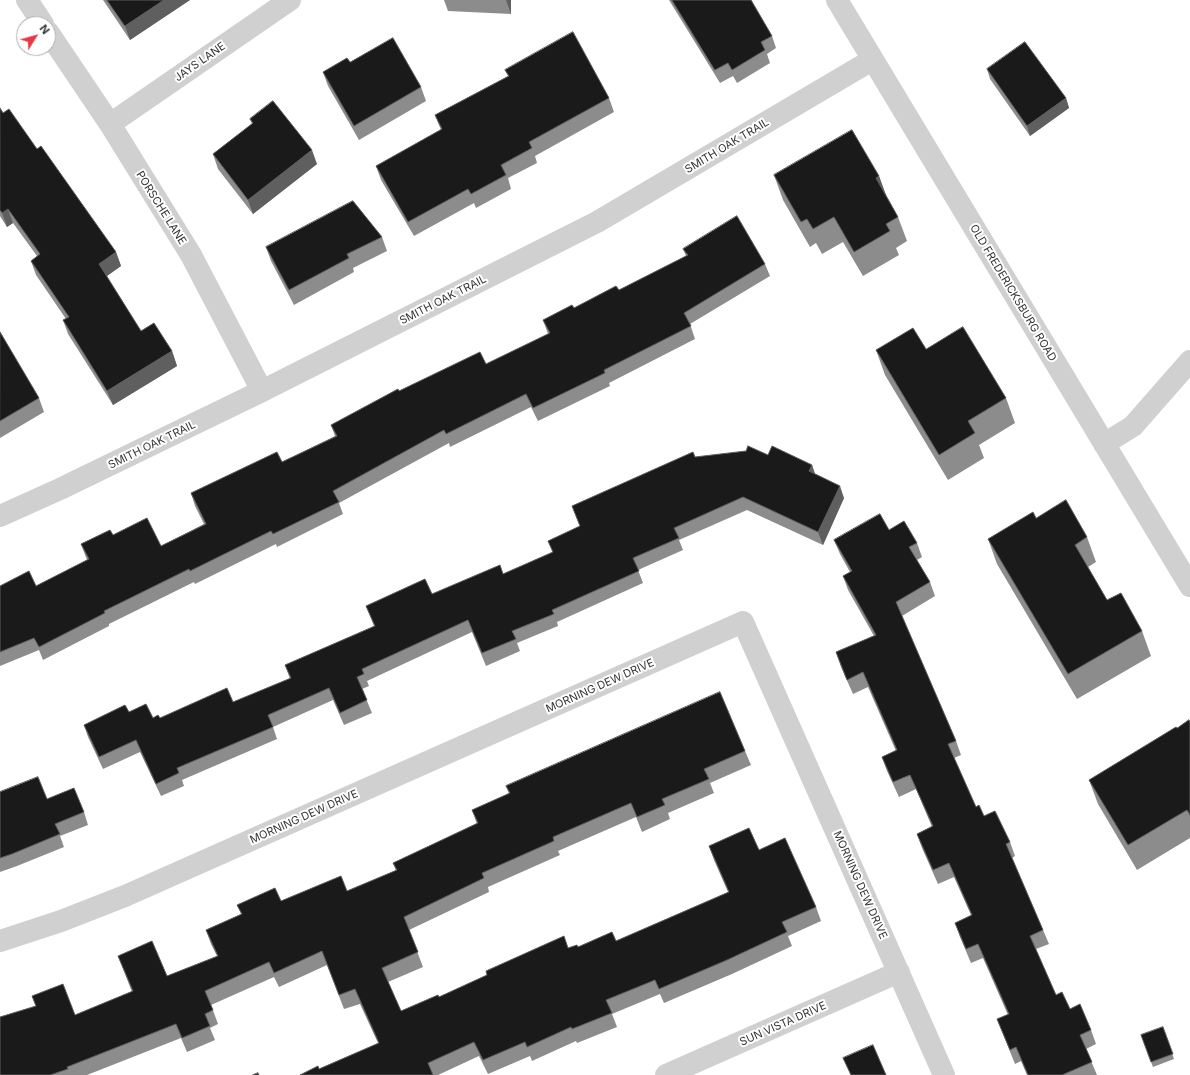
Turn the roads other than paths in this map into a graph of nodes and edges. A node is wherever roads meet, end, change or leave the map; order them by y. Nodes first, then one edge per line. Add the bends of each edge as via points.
1 (27, 0) edge
2 (290, 0) edge
3 (837, 0) edge
4 (38, 16) edge
5 (56, 44) edge
6 (872, 60) junction
7 (110, 124) junction
8 (1190, 361) edge
9 (262, 391) junction
10 (1104, 444) junction
11 (0, 516) edge
12 (1190, 586) edge
13 (0, 941) edge
14 (899, 972) junction
15 (666, 1075) edge
16 (944, 1075) edge

1 - 4 street
2 - 7 street, JAYS LANE
3 - 6 street, OLD FREDERICKSBURG ROAD
5 - 7 street, PORSCHE LANE
6 - 9 street, SMITH OAK TRAIL via 597,222
6 - 10 street, OLD FREDERICKSBURG ROAD
7 - 9 street, PORSCHE LANE via 191,255
8 - 10 street via 1133,426
9 - 11 street, SMITH OAK TRAIL via 60,490
10 - 12 street, OLD FREDERICKSBURG ROAD
13 - 14 street, MORNING DEW DRIVE via 125,896 743,622
14 - 15 street, SUN VISTA DRIVE
14 - 16 street, MORNING DEW DRIVE

